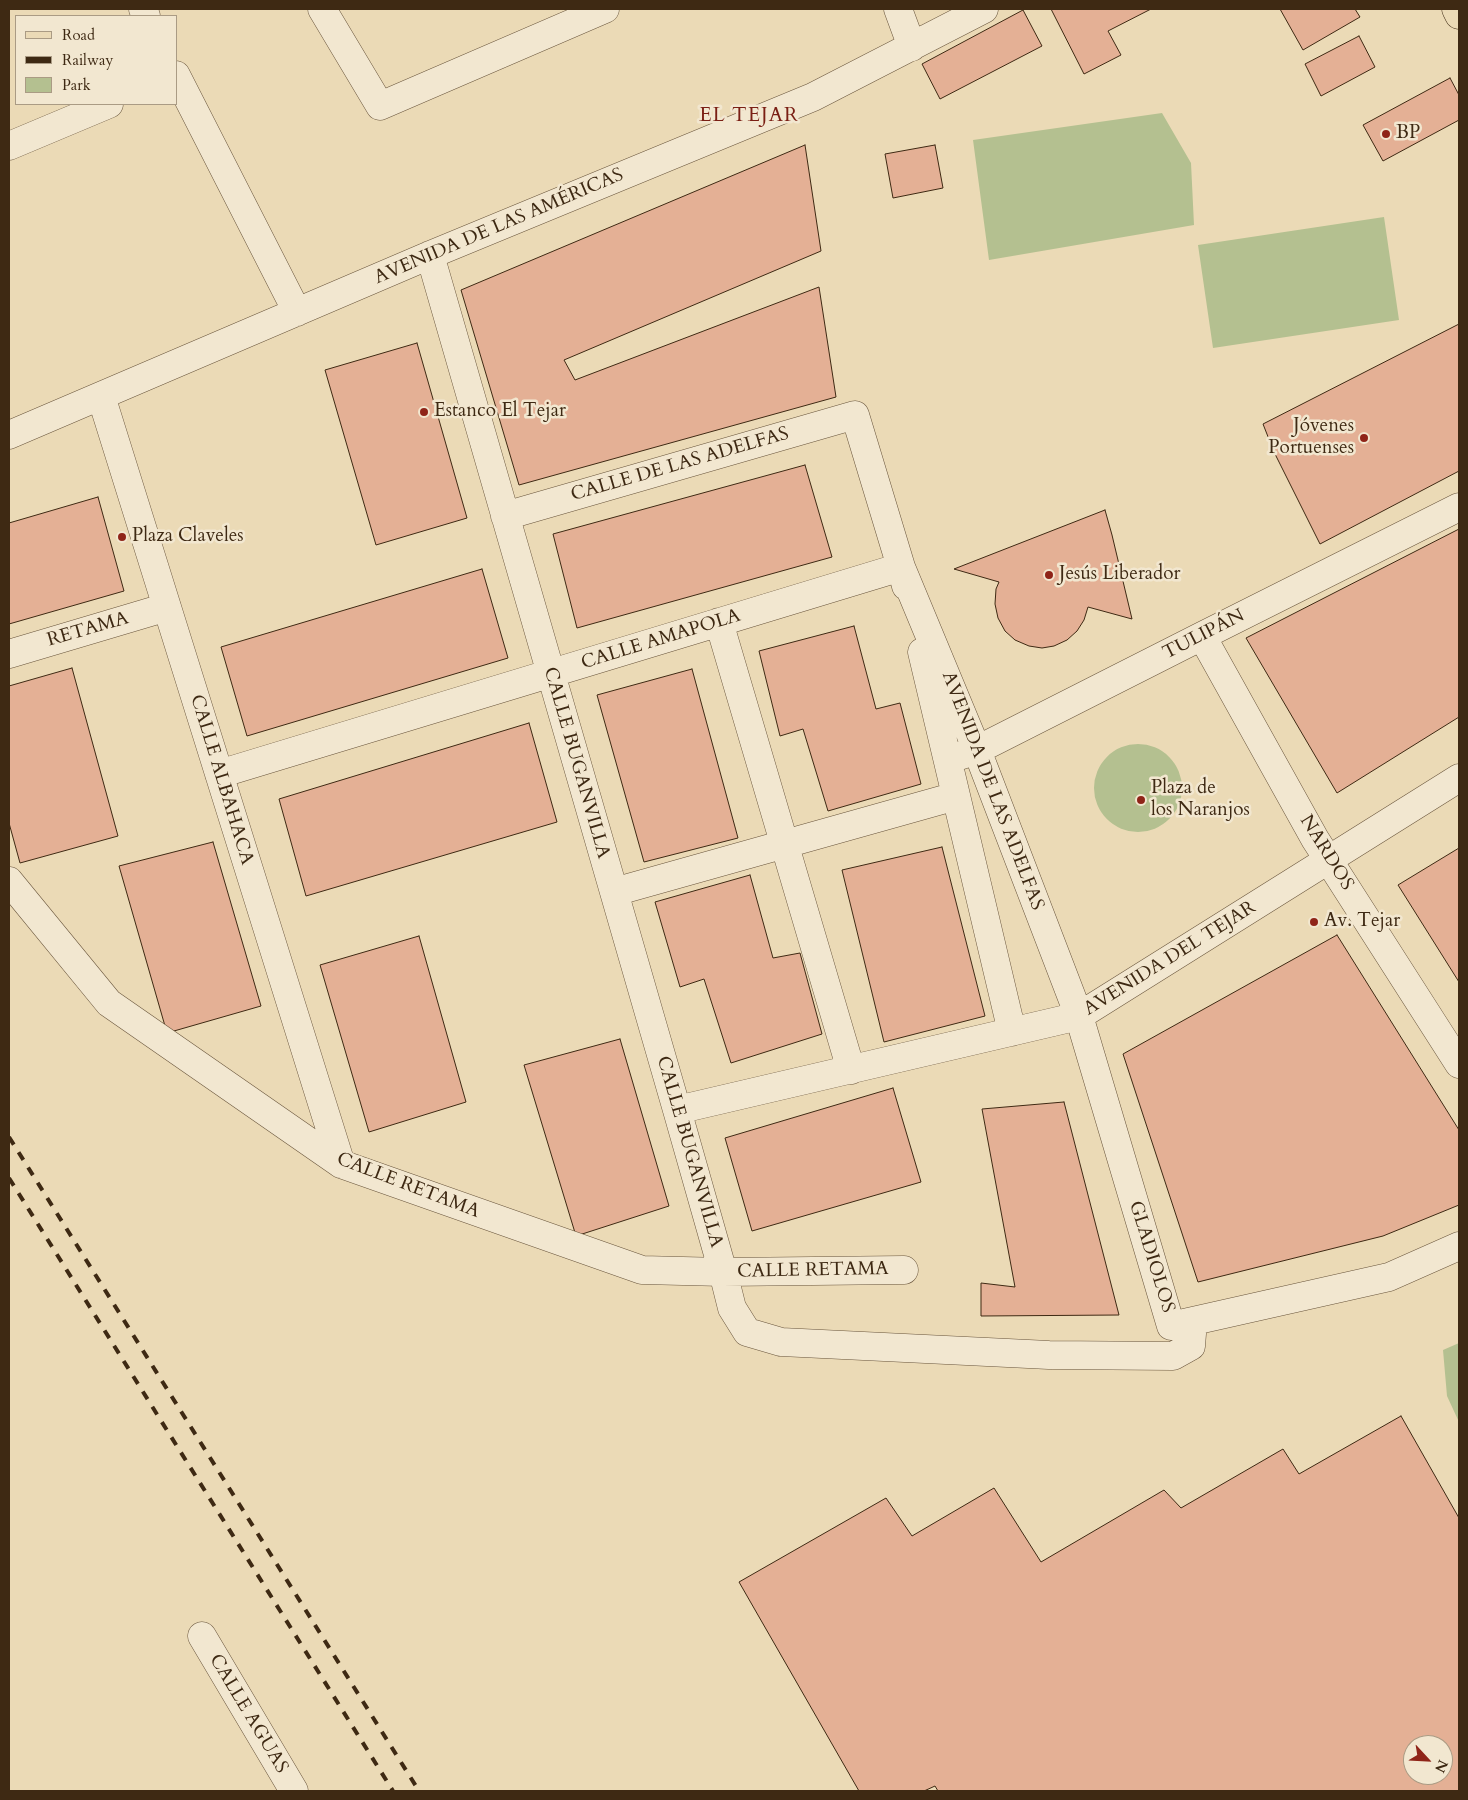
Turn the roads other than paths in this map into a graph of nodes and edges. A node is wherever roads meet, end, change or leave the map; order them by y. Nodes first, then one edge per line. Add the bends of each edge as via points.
1 (322, 9) edge
2 (605, 9) edge
3 (898, 9) edge
4 (984, 9) edge
5 (1456, 9) edge
6 (1459, 15) edge
7 (912, 47) junction
8 (178, 79) edge
9 (107, 105) edge
10 (9, 146) edge
11 (430, 255) junction
12 (297, 312) junction
13 (101, 396) junction
14 (855, 415) joint
15 (9, 435) edge
16 (1459, 507) edge
17 (505, 516) junction
18 (901, 567) junction
19 (167, 607) junction
20 (719, 622) junction
21 (1202, 636) junction
22 (9, 654) edge
23 (550, 673) junction
24 (977, 750) junction
25 (948, 760) junction
26 (219, 774) junction
27 (1459, 778) edge
28 (956, 796) junction
29 (785, 844) junction
30 (1329, 860) junction
31 (9, 881) edge
32 (614, 892) junction
33 (1079, 1016) junction
34 (1012, 1032) junction
35 (1459, 1064) edge
36 (851, 1070) junction
37 (677, 1110) junction
38 (341, 1164) junction
39 (1459, 1246) edge
40 (904, 1270) dead end
41 (723, 1272) junction
42 (1193, 1321) junction
43 (202, 1636) dead end
44 (294, 1791) edge

1 - 2 street via 380,106
3 - 7 street
4 - 7 street, AVENIDA DE LAS AMÉRICAS
5 - 6 main road
7 - 11 street, AVENIDA DE LAS AMÉRICAS via 813,98
8 - 12 street
9 - 10 street
11 - 12 street, AVENIDA DE LAS AMÉRICAS
11 - 17 street, CALLE BUGANVILLA
12 - 13 street, AVENIDA DE LAS AMÉRICAS
13 - 15 street, AVENIDA DE LAS AMÉRICAS
13 - 19 street, CALLE ALBAHACA
14 - 17 street, CALLE DE LAS ADELFAS
14 - 18 street, AVENIDA DE LAS ADELFAS
16 - 21 street, TULIPÁN
17 - 23 street, CALLE BUGANVILLA
18 - 20 street, CALLE AMAPOLA
18 - 24 street, AVENIDA DE LAS ADELFAS
18 - 25 street, AVENIDA DE LAS ADELFAS
19 - 22 street, RETAMA
19 - 26 street, CALLE ALBAHACA
20 - 23 street, CALLE AMAPOLA
20 - 29 street
21 - 24 street, TULIPÁN
21 - 30 street, NARDOS
23 - 26 street, CALLE AMAPOLA
23 - 32 street, CALLE BUGANVILLA
24 - 25 street, TULIPÁN
24 - 33 street, AVENIDA DE LAS ADELFAS
25 - 28 street, AVENIDA DE LAS ADELFAS
26 - 38 street, CALLE ALBAHACA
27 - 30 street, AVENIDA DEL TEJAR
28 - 29 street
28 - 34 street, AVENIDA DE LAS ADELFAS
29 - 32 street
29 - 36 street
30 - 33 street, AVENIDA DEL TEJAR
30 - 35 street, NARDOS
31 - 38 street, CALLE RETAMA via 108,1003
32 - 37 street, CALLE BUGANVILLA
33 - 34 street, AVENIDA DEL TEJAR
33 - 42 street, GLADIOLOS via 1171,1326
34 - 36 street, AVENIDA DEL TEJAR
36 - 37 street, AVENIDA DEL TEJAR
37 - 41 street, CALLE BUGANVILLA
38 - 41 street, CALLE RETAMA via 642,1270
39 - 42 street, GLADIOLOS via 1390,1276
40 - 41 street, CALLE RETAMA
41 - 42 street, CALLE BUGANVILLA via 732,1308 747,1332 781,1342 1173,1356 1191,1346
43 - 44 street, CALLE AGUAS

